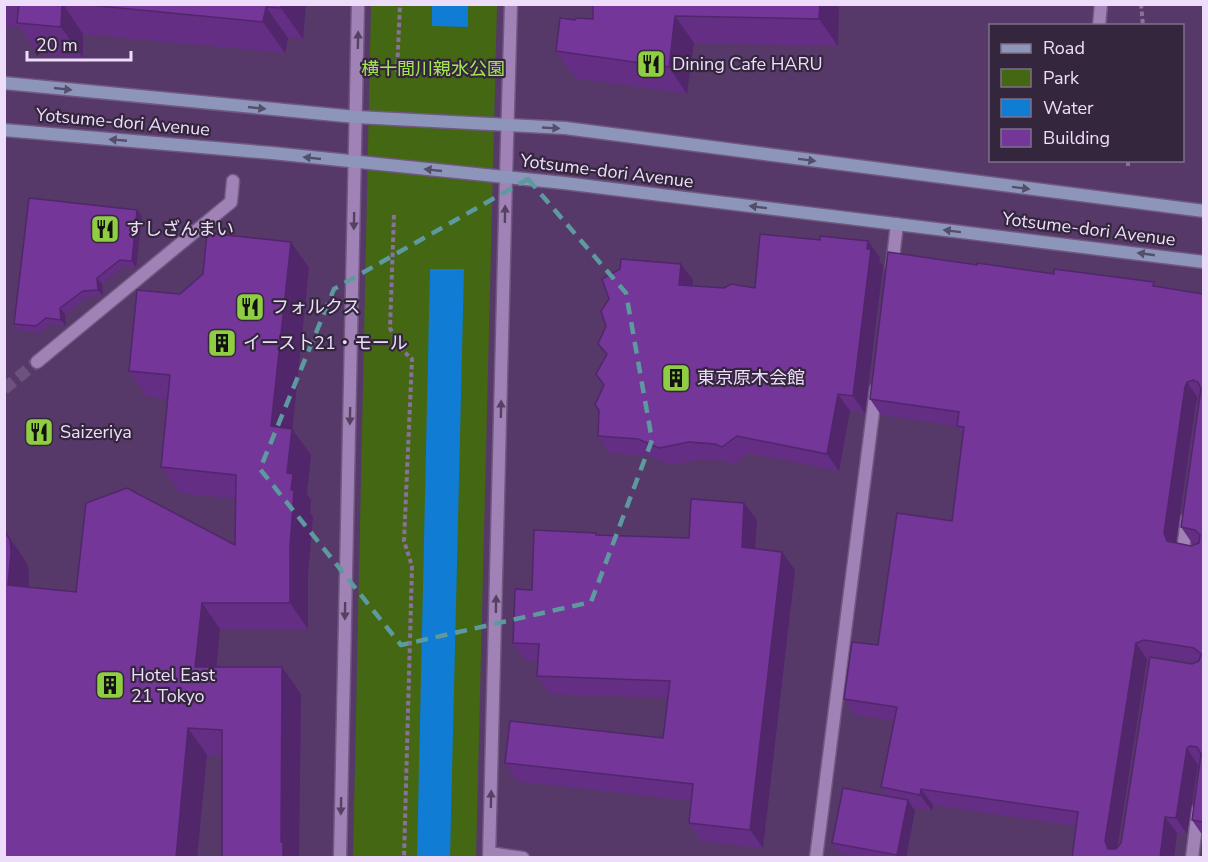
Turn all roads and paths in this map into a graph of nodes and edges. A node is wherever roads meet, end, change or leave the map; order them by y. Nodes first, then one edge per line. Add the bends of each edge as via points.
1 (358, 4) edge
2 (400, 4) edge
3 (511, 4) edge
4 (1101, 4) edge
5 (1141, 4) edge
6 (1099, 24) edge
7 (1143, 24) edge
8 (397, 72) dead end
9 (4, 83) edge
10 (356, 117) junction
11 (507, 125) junction
12 (4, 129) edge
13 (355, 162) junction
14 (506, 177) junction
15 (233, 181) dead end
16 (1203, 211) edge
17 (393, 215) dead end
18 (897, 224) junction
19 (1203, 262) edge
20 (890, 283) edge
21 (37, 362) tunnel mouth
22 (878, 376) edge
23 (1189, 505) edge
24 (1203, 554) edge
25 (1199, 802) edge
26 (489, 855) edge
27 (340, 858) edge
28 (404, 858) edge
29 (523, 858) edge
30 (816, 858) edge
31 (1192, 858) edge

10 -> 1 street
2 - 8 path
3 - 11 street
4 - 6 street
5 - 7 path
9 -> 10 main road, Yotsume-dori Avenue
10 - 11 main road, Yotsume-dori Avenue
10 - 13 street
11 - 14 street
11 -> 16 main road, Yotsume-dori Avenue via 565,128
13 -> 12 main road, Yotsume-dori Avenue
14 -> 13 main road, Yotsume-dori Avenue
13 -> 27 street
18 -> 14 main road, Yotsume-dori Avenue
26 -> 14 street
15 - 21 street via 231,202
17 - 28 path via 390,328 412,359 404,542 412,566
19 -> 18 main road, Yotsume-dori Avenue
18 - 20 street
22 - 30 street
23 - 24 street via 1183,550
25 - 31 street
26 - 29 street

